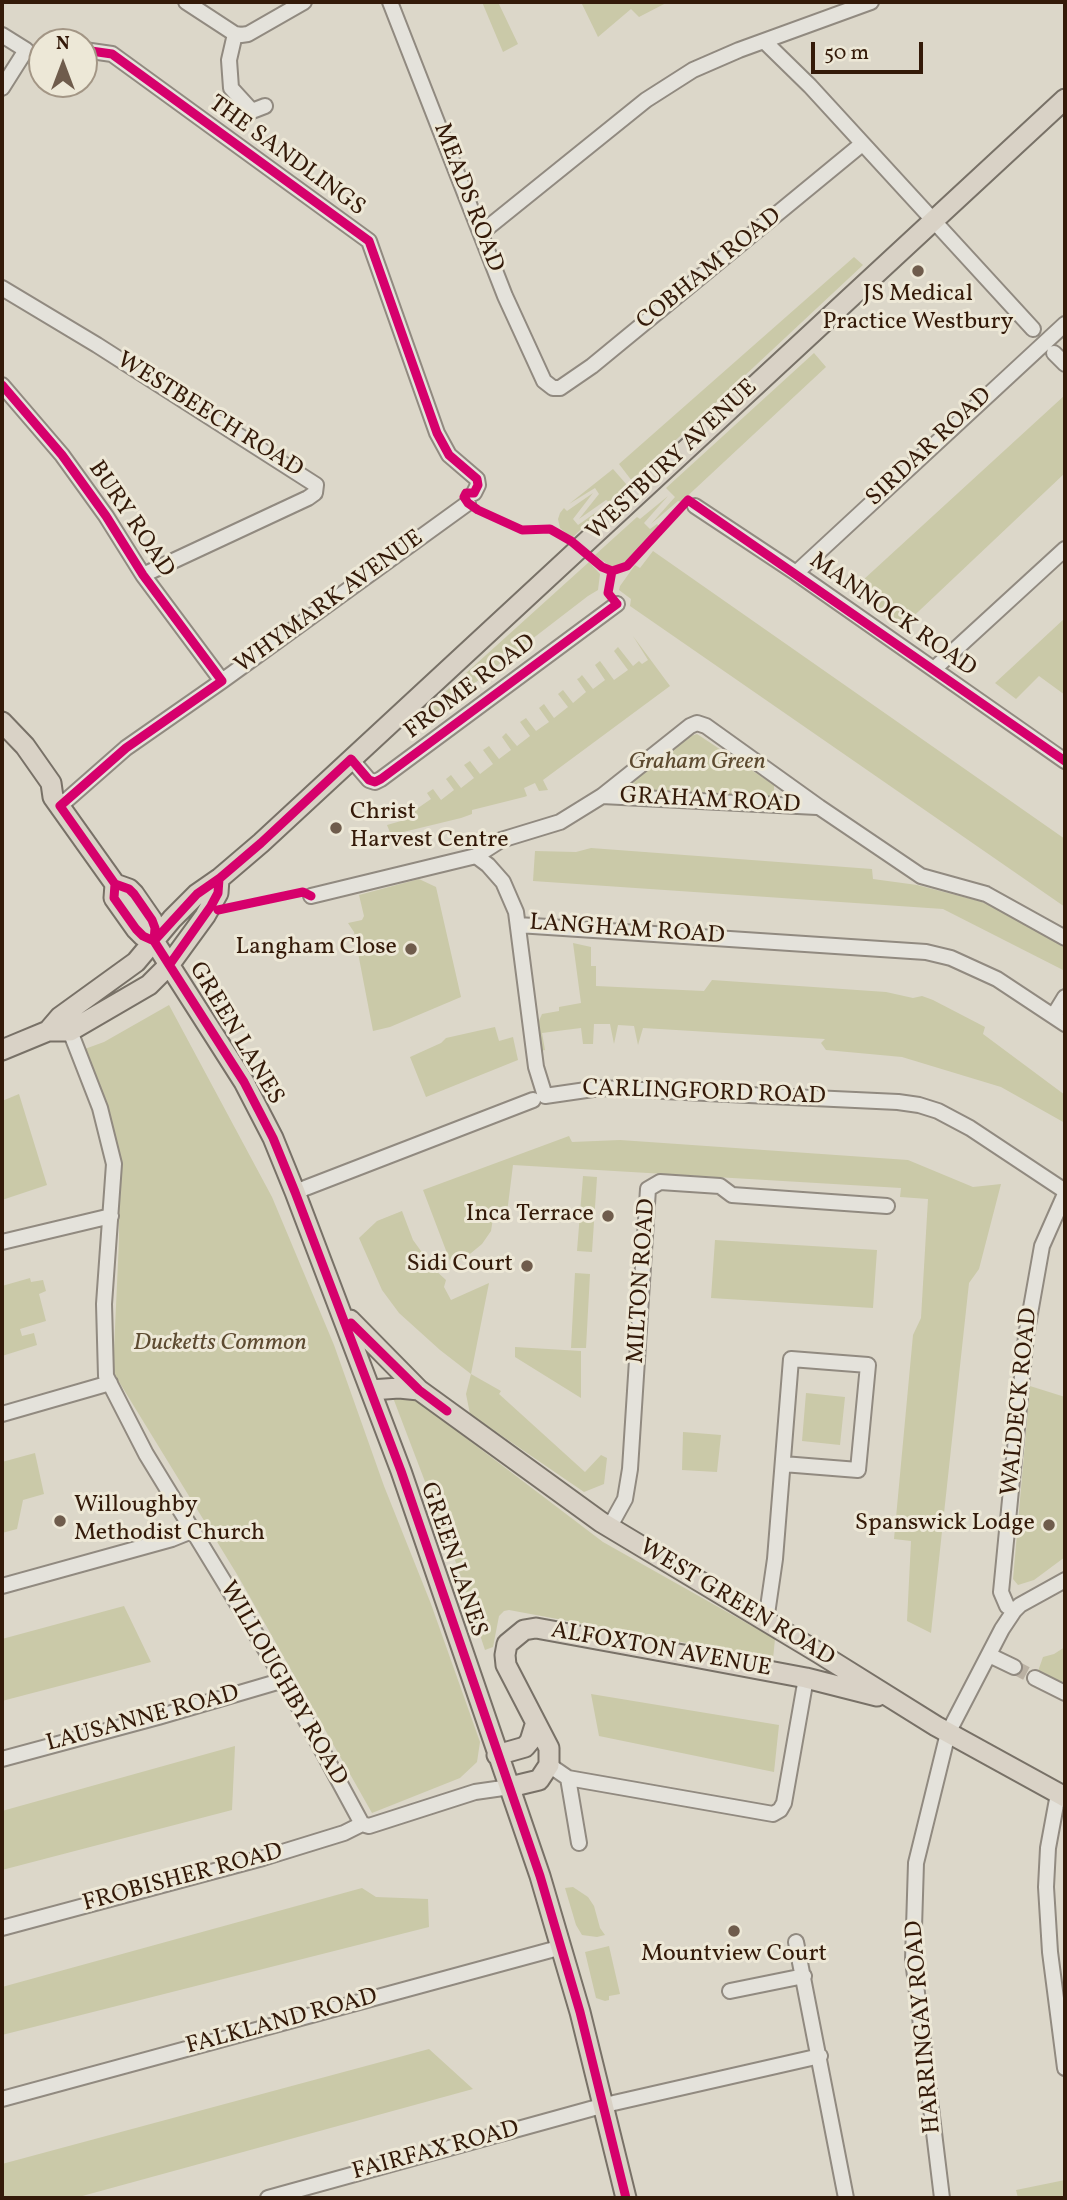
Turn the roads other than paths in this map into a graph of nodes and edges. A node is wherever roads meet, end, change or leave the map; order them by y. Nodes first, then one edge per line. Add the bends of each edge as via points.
1 (186, 2) edge
2 (304, 2) edge
3 (390, 2) edge
4 (871, 2) edge
5 (235, 34) junction
6 (2, 36) edge
7 (764, 41) junction
8 (26, 50) joint
9 (98, 52) edge
10 (2, 88) edge
11 (1065, 99) edge
12 (265, 106) dead end
13 (862, 144) junction
14 (933, 221) junction
15 (481, 233) junction
16 (2, 288) edge
17 (1065, 324) edge
18 (1033, 330) dead end
19 (1054, 353) dead end
20 (1065, 364) edge
21 (2, 385) edge
22 (552, 388) joint
23 (471, 498) joint
24 (695, 506) dead end
25 (1065, 549) edge
26 (796, 573) junction
27 (143, 575) junction
28 (617, 604) dead end
29 (934, 669) junction
30 (222, 681) junction
31 (3, 724) edge
32 (351, 760) junction
33 (1065, 761) edge
34 (602, 796) junction
35 (56, 802) junction
36 (818, 807) junction
37 (476, 856) junction
38 (219, 879) junction
39 (311, 896) dead end
40 (518, 925) junction
41 (1065, 938) edge
42 (154, 941) junction
43 (170, 964) junction
44 (1065, 997) edge
45 (1060, 1020) edge
46 (48, 1031) junction
47 (70, 1031) junction
48 (2, 1050) edge
49 (539, 1098) junction
50 (295, 1192) junction
51 (1065, 1193) edge
52 (887, 1206) dead end
53 (111, 1216) junction
54 (2, 1241) edge
55 (335, 1295) junction
56 (110, 1383) junction
57 (371, 1390) junction
58 (419, 1390) junction
59 (2, 1414) edge
60 (783, 1464) junction
61 (610, 1528) junction
62 (192, 1531) junction
63 (1065, 1580) edge
64 (2, 1586) edge
65 (1014, 1611) junction
66 (766, 1621) junction
67 (819, 1653) junction
68 (989, 1655) junction
69 (1014, 1667) tunnel mouth
70 (806, 1678) junction
71 (1035, 1678) tunnel mouth
72 (284, 1680) junction
73 (1065, 1693) edge
74 (892, 1700) junction
75 (536, 1725) junction
76 (948, 1733) junction
77 (497, 1755) junction
78 (2, 1759) edge
79 (549, 1765) junction
80 (569, 1778) junction
81 (510, 1787) junction
82 (475, 1792) junction
83 (1061, 1795) edge
84 (362, 1824) junction
85 (579, 1843) dead end
86 (2, 1928) edge
87 (796, 1942) dead end
88 (562, 1947) junction
89 (804, 1976) junction
90 (730, 1991) dead end
91 (820, 2056) junction
92 (1065, 2068) edge
93 (2, 2099) edge
94 (605, 2105) junction
95 (268, 2198) edge
96 (626, 2198) edge
97 (846, 2198) edge
98 (942, 2198) edge

1 - 5 street
2 - 5 street via 248,34
3 - 15 street, MEADS ROAD
4 - 7 street
5 - 12 street via 229,60 230,88 252,111
6 - 8 street
7 - 13 street
7 - 15 street via 693,70 646,100
8 - 10 street
9 - 23 street, THE SANDLINGS via 112,54 369,240 437,433 449,454 477,479
11 - 14 main road, WESTBURY AVENUE
13 - 14 street
13 - 22 street, COBHAM ROAD via 592,366 560,388
14 - 18 street
14 - 32 main road, WESTBURY AVENUE
15 - 22 street, MEADS ROAD via 527,349
16 - 27 street, WESTBEECH ROAD via 316,485 308,498
17 - 26 street, SIRDAR ROAD
19 - 20 street
21 - 27 street, BURY ROAD via 62,455
23 - 30 street, WHYMARK AVENUE
24 - 26 street, MANNOCK ROAD
25 - 29 street
26 - 29 street, MANNOCK ROAD
27 - 30 street, BURY ROAD
28 - 32 street, FROME ROAD via 381,779 369,779
29 - 33 street, MANNOCK ROAD
30 - 35 street, WHYMARK AVENUE
31 - 35 main road, GREEN LANES via 51,783
32 - 38 main road, WESTBURY AVENUE
34 - 36 street, GRAHAM ROAD
34 - 36 street, GRAHAM ROAD via 697,723
34 - 37 street, GRAHAM ROAD via 560,822 501,840
35 - 42 main road, GREEN LANES via 115,884 114,898 143,936
36 - 41 street via 921,876 986,894
37 - 39 street
37 - 40 street, LANGHAM ROAD via 503,882
38 - 42 main road, WESTBURY AVENUE via 197,894
38 - 43 main road, WESTBURY AVENUE via 211,906
40 - 45 street, LANGHAM ROAD via 926,952 997,979
40 - 49 street
42 - 43 main road, GREEN LANES
42 - 46 main road, WESTBURY AVENUE via 136,962 60,1017
43 - 47 main road, WESTBURY AVENUE via 149,985
43 - 50 main road, GREEN LANES via 253,1097
44 - 45 street
46 - 47 main road
46 - 48 main road
47 - 53 street, WILLOUGHBY ROAD via 113,1156
49 - 50 street, CARLINGFORD ROAD
49 - 51 street, CARLINGFORD ROAD via 600,1088 898,1101 954,1119
50 - 55 main road, GREEN LANES
51 - 65 street, WALDECK ROAD via 1042,1246 1026,1336 1001,1592
52 - 61 street, MILTON ROAD via 732,1195 720,1186 660,1182 648,1189 630,1469 625,1499
53 - 54 street
53 - 56 street, WILLOUGHBY ROAD via 104,1304 105,1371
55 - 57 main road, GREEN LANES
55 - 58 main road, WEST GREEN ROAD via 351,1322
56 - 59 street
56 - 62 street, WILLOUGHBY ROAD
57 - 58 main road
57 - 77 main road, GREEN LANES
58 - 61 main road, WEST GREEN ROAD
60 - 60 street via 791,1359 868,1365 858,1471
60 - 66 street
61 - 66 main road, WEST GREEN ROAD
62 - 64 street
62 - 72 street, WILLOUGHBY ROAD
63 - 65 street
65 - 68 street, HARRINGAY ROAD
66 - 67 main road, WEST GREEN ROAD
67 - 70 main road via 823,1667
67 - 74 main road, WEST GREEN ROAD
68 - 69 street
68 - 76 street, HARRINGAY ROAD
70 - 74 main road, ALFOXTON AVENUE
70 - 75 main road, ALFOXTON AVENUE via 536,1628 524,1630 507,1644 506,1665
70 - 80 street via 784,1803 773,1814
71 - 73 street
72 - 78 street, LAUSANNE ROAD
72 - 84 street, WILLOUGHBY ROAD
74 - 76 main road, WEST GREEN ROAD
75 - 77 main road via 524,1747
75 - 79 main road via 549,1748
76 - 83 main road, WEST GREEN ROAD
76 - 98 street, HARRINGAY ROAD via 916,1863 914,1904 914,1960
77 - 81 main road, GREEN LANES
77 - 82 street via 495,1773
79 - 80 street
79 - 81 main road via 539,1780
80 - 85 street
81 - 82 street, FROBISHER ROAD
81 - 88 main road, GREEN LANES
82 - 84 street, FROBISHER ROAD via 369,1826
83 - 92 street via 1048,1848 1046,1887
84 - 86 street, FROBISHER ROAD via 263,1858
87 - 89 street
88 - 93 street, FALKLAND ROAD
88 - 94 main road, GREEN LANES
89 - 90 street
89 - 91 street
91 - 94 street, FAIRFAX ROAD
91 - 97 street
94 - 95 street, FAIRFAX ROAD
94 - 96 main road, GREEN LANES

